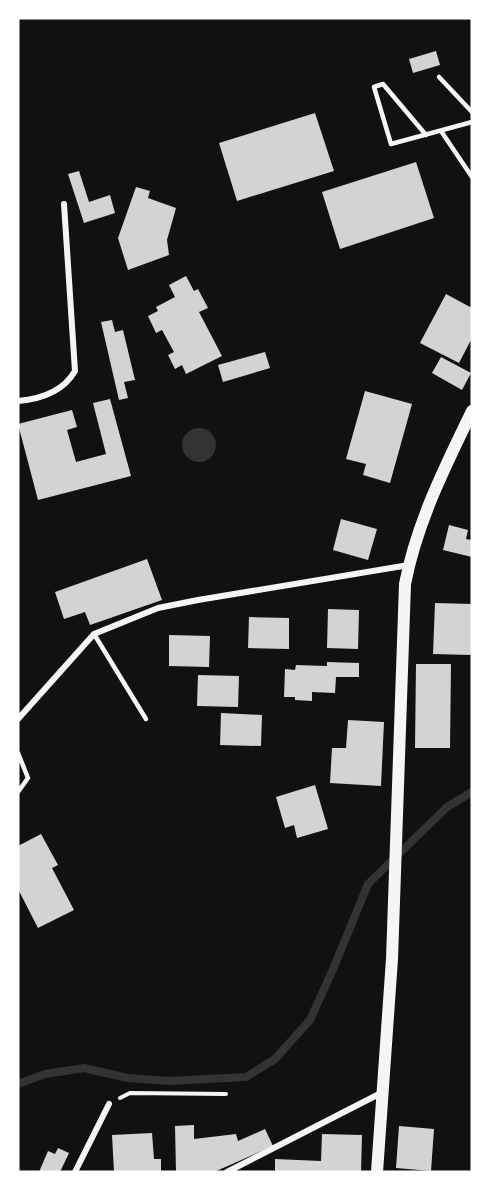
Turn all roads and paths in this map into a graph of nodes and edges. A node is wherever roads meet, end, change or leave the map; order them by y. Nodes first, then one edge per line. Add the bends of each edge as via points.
1 (440, 77) dead end
2 (472, 112) edge
3 (472, 122) edge
4 (441, 131) junction
5 (426, 135) junction
6 (472, 177) edge
7 (64, 204) dead end
8 (18, 401) edge
9 (472, 411) edge
10 (409, 565) junction
11 (94, 634) junction
12 (18, 719) edge
13 (146, 719) dead end
14 (18, 753) edge
15 (18, 792) edge
16 (383, 1092) junction
17 (226, 1094) dead end
18 (109, 1104) joint
19 (75, 1172) edge
20 (227, 1172) edge
21 (377, 1172) edge

1 - 2 lane
3 - 4 lane
4 - 5 lane
4 - 6 lane
5 - 5 lane via 391,144 374,87 383,84
7 - 8 street via 75,371 57,391
9 - 10 main road via 428,503
10 - 11 street via 158,608
10 - 16 main road via 403,603 392,959
11 - 12 street
11 - 13 lane
14 - 15 lane via 28,778
16 - 20 street
16 - 21 main road
17 - 18 path via 130,1093
18 - 19 street

